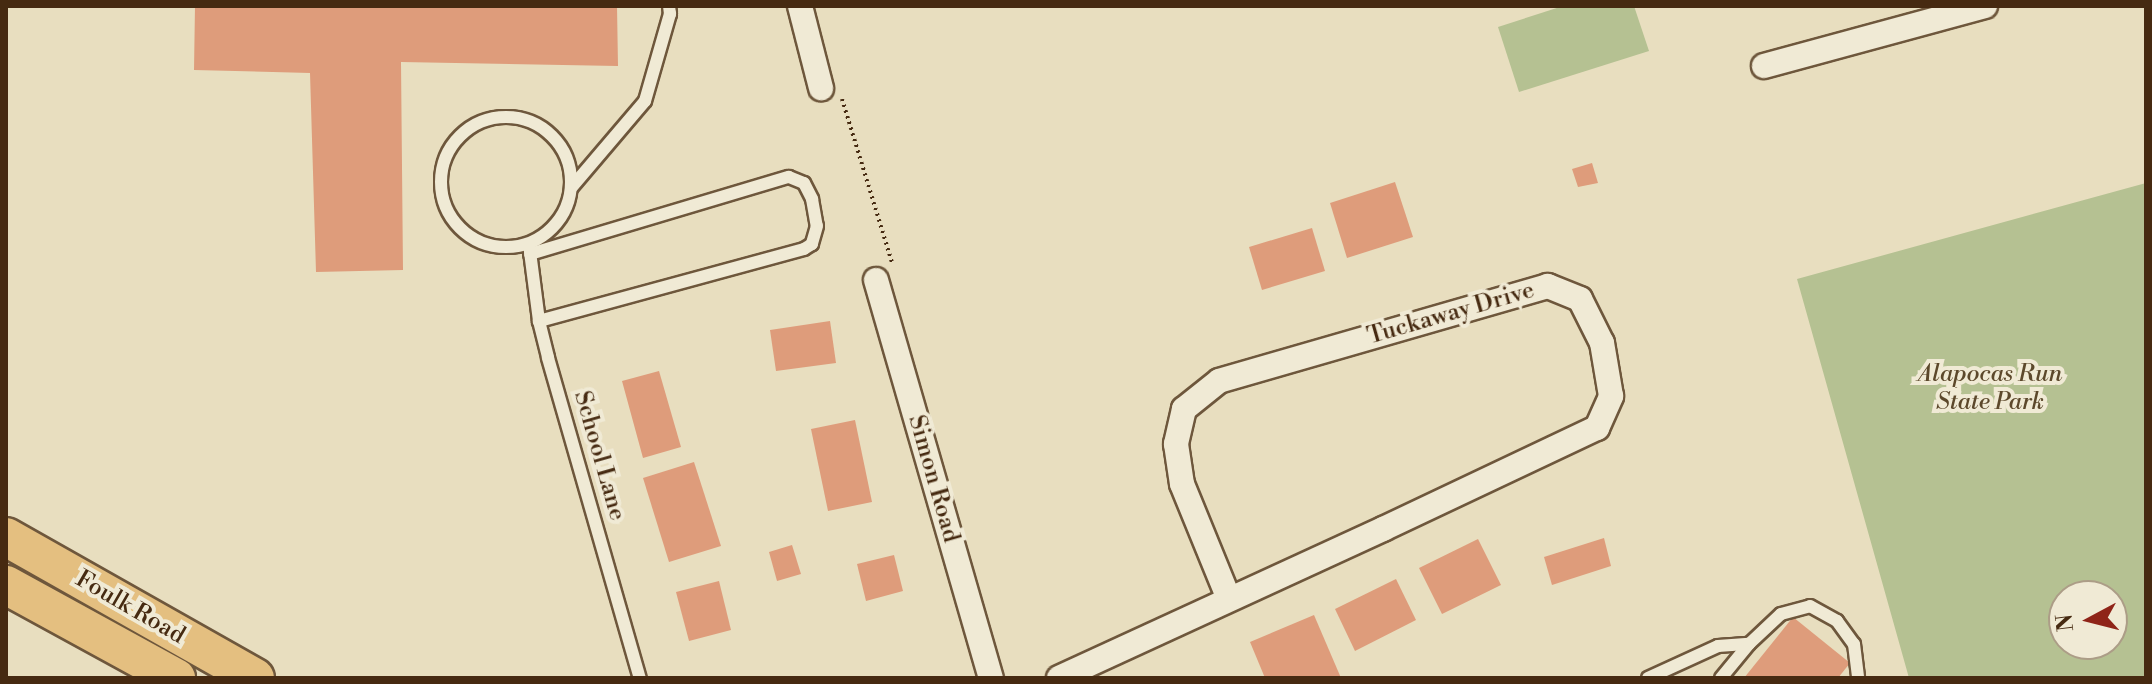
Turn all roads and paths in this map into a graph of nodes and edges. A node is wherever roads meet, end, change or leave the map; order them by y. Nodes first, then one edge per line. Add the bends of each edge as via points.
1 (669, 6) edge
2 (800, 6) edge
3 (1985, 6) edge
4 (1764, 66) dead end
5 (821, 88) joint
6 (571, 188) junction
7 (530, 249) junction
8 (884, 272) joint
9 (539, 321) junction
10 (6, 537) edge
11 (6, 585) edge
12 (1229, 599) junction
13 (1749, 644) junction
14 (176, 678) edge
15 (255, 678) edge
16 (640, 678) edge
17 (991, 678) edge
18 (1059, 678) edge
19 (1648, 678) edge
20 (1721, 678) edge
21 (1858, 678) edge

1 - 6 lane via 645,101
2 - 5 street
3 - 4 street
5 - 8 path via 839,87
6 - 7 lane via 565,210
6 - 7 lane via 567,159 552,136 535,123 493,118 456,139 444,159 440,182 448,213 462,232 481,243
7 - 9 lane, School Lane
7 - 9 lane via 789,177 804,183 817,226 812,244 784,255
8 - 17 street, Simon Road
9 - 16 lane, School Lane
10 - 15 main road, Foulk Road
11 - 14 main road, Foulk Road
12 - 12 street, Tuckaway Drive via 1597,428 1611,396 1602,343 1580,299 1548,286 1219,381 1184,409 1176,444 1182,484
12 - 18 street, Tuckaway Drive
13 - 19 lane via 1718,646
13 - 20 lane
13 - 21 lane via 1781,614 1810,606 1837,621 1854,644

